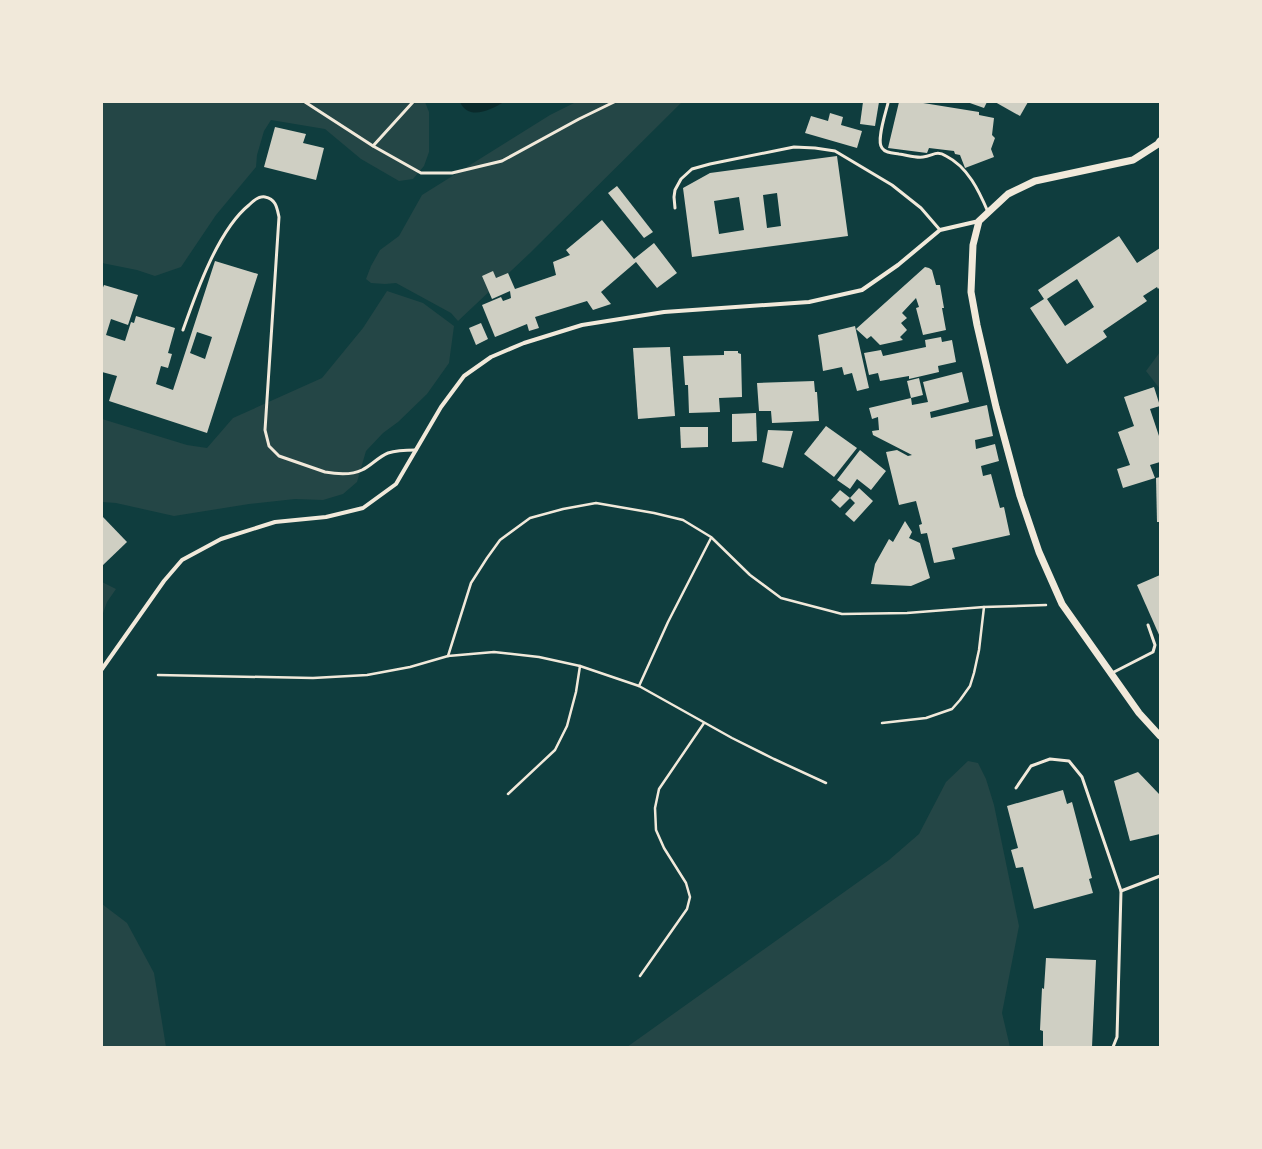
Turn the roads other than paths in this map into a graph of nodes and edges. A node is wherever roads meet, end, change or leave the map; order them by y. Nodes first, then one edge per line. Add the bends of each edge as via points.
1 (305, 102) edge
2 (413, 102) edge
3 (614, 102) edge
4 (888, 103) dead end
5 (1160, 142) edge
6 (373, 146) junction
7 (675, 208) dead end
8 (988, 212) junction
9 (979, 221) junction
10 (940, 230) junction
11 (183, 330) dead end
12 (416, 450) junction
13 (1148, 625) dead end
14 (102, 669) edge
15 (1112, 674) junction
16 (1160, 736) edge
17 (1016, 788) dead end
18 (1160, 876) edge
19 (1121, 891) junction
20 (1113, 1047) edge

1 - 6 lane
2 - 6 lane
3 - 6 lane via 502,161 452,173 421,173
4 - 8 lane via 880,136 882,149 919,157 935,152 946,155 958,164 976,186
5 - 8 street via 1133,160 1035,181 1008,194
7 - 10 lane via 676,190 681,179 692,169 794,148 815,148 835,151 892,186 921,208
8 - 9 street
9 - 10 street
9 - 15 street via 973,244 971,292 996,407 1020,496 1039,552 1062,604
10 - 12 street via 898,265 862,290 809,302 664,312 582,325 524,343 491,357 464,376 441,407
11 - 12 lane via 215,251 233,220 255,199 270,199 276,204 279,218 265,430 269,446 280,456 333,474 355,473 389,453
12 - 14 street via 396,484 363,508 326,517 275,522 221,539 182,560 164,581
13 - 15 lane via 1155,645 1153,652
15 - 16 street via 1139,713
17 - 19 lane via 1031,766 1050,759 1070,761 1082,777
18 - 19 lane
19 - 20 lane via 1117,1037

